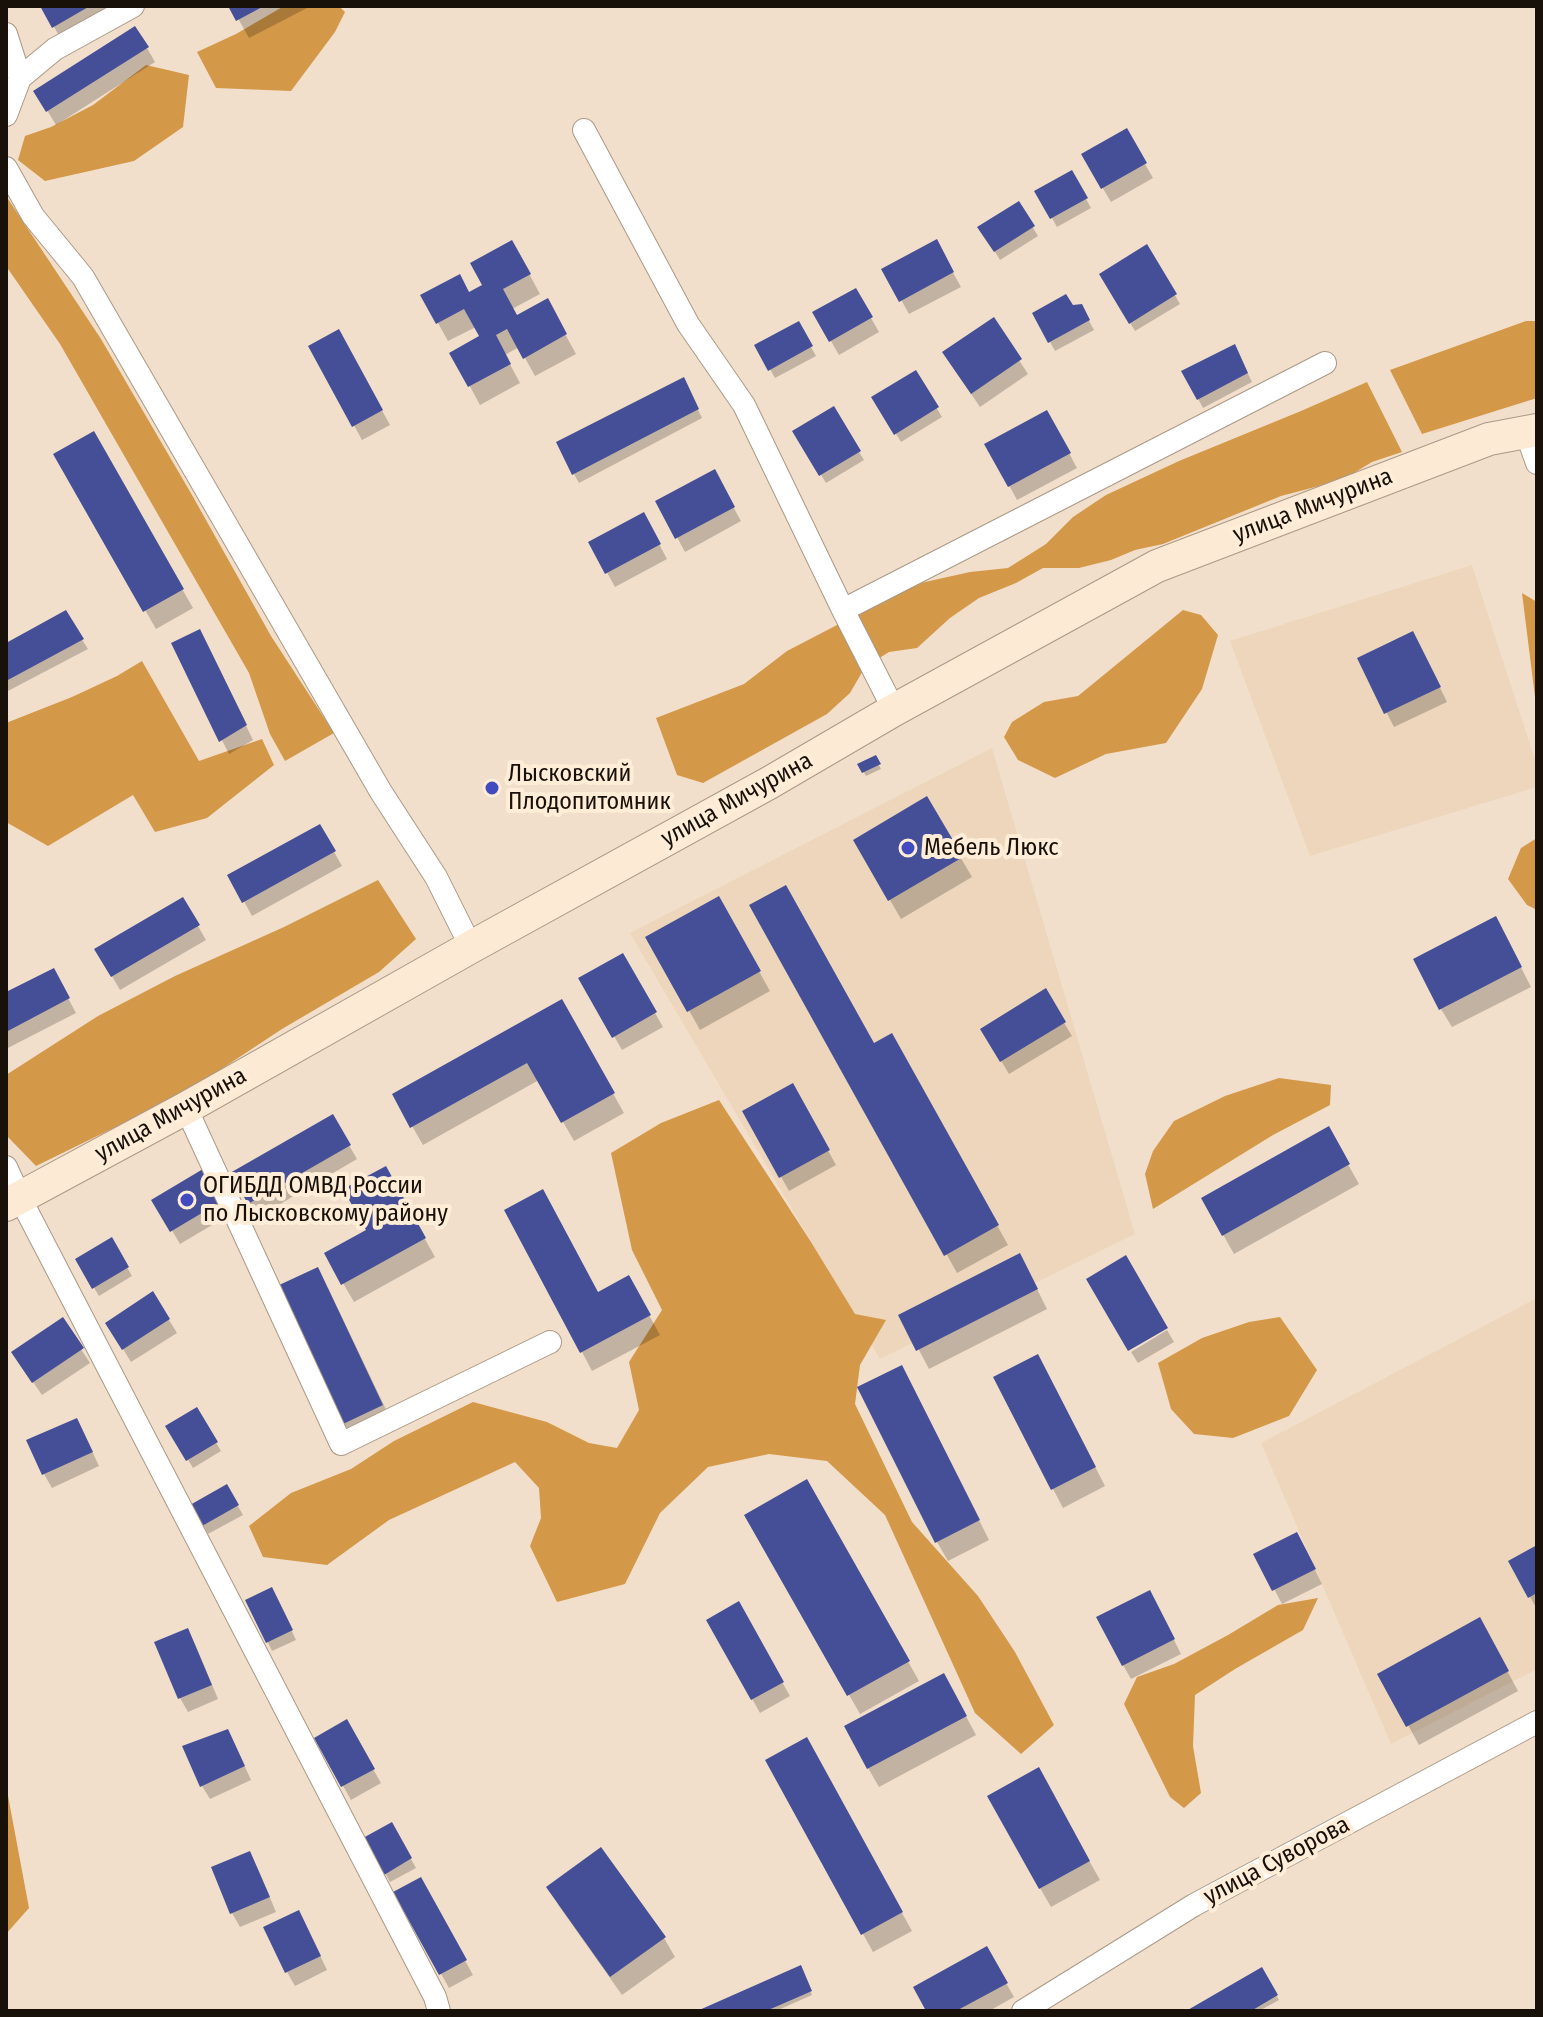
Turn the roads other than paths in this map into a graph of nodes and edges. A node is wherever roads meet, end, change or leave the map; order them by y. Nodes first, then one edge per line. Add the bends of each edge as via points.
1 (133, 6) edge
2 (6, 34) edge
3 (20, 78) junction
4 (6, 115) edge
5 (584, 130) dead end
6 (6, 168) edge
7 (1325, 363) dead end
8 (1532, 431) edge
9 (1537, 463) edge
10 (843, 610) junction
11 (894, 710) junction
12 (471, 947) junction
13 (186, 1108) junction
14 (6, 1167) edge
15 (13, 1202) edge
16 (550, 1342) dead end
17 (1537, 1722) edge
18 (439, 2011) edge
19 (1023, 2011) edge

1 - 3 street via 55,49
2 - 3 street
3 - 4 street
5 - 10 street via 688,324 744,405
6 - 12 street via 33,216 83,277 381,792 436,877
7 - 10 street
8 - 9 street
8 - 11 main road, улица Мичурина via 1489,439 1157,566
10 - 11 street
11 - 12 main road, улица Мичурина
12 - 13 main road, улица Мичурина
13 - 15 main road, улица Мичурина
13 - 16 street via 341,1444
14 - 15 street
15 - 18 street
17 - 19 street, улица Суворова via 1194,1905

